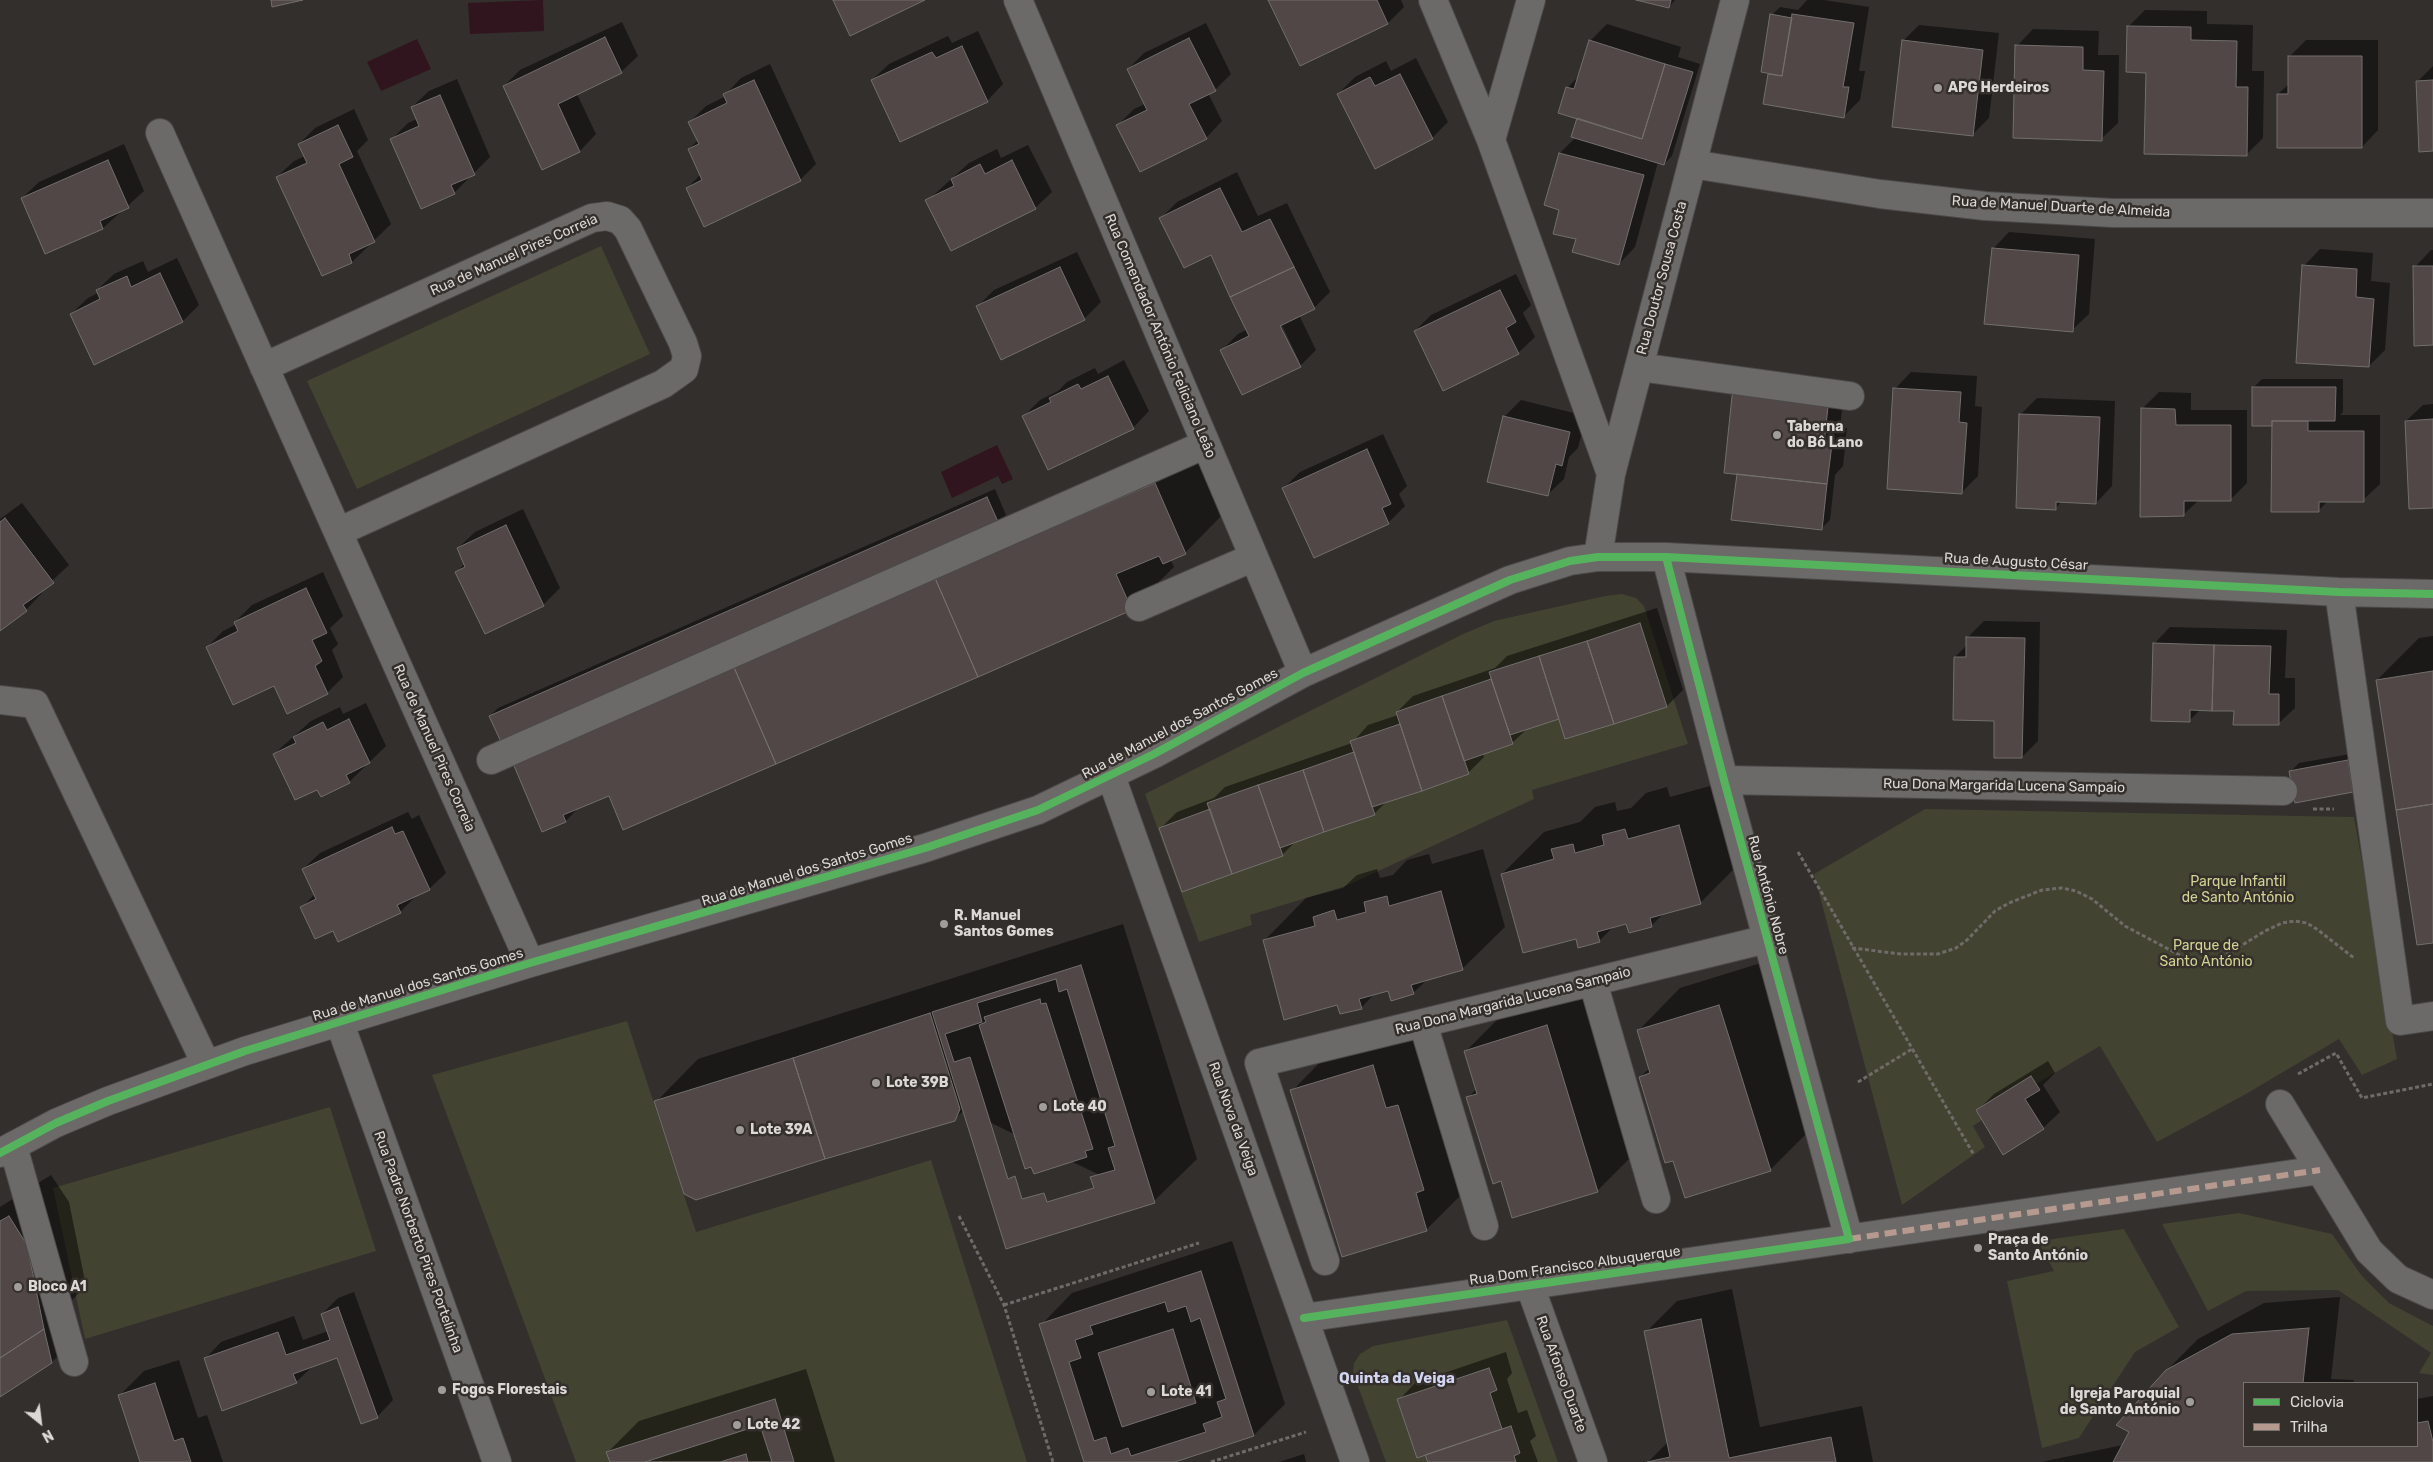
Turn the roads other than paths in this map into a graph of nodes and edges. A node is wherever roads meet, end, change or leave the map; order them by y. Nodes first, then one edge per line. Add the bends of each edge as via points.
1 (1018, 0) edge
2 (1433, 0) edge
3 (1531, 0) edge
4 (1735, 0) edge
5 (160, 133) dead end
6 (1491, 140) junction
7 (1692, 164) junction
8 (2433, 213) edge
9 (1639, 366) junction
10 (264, 367) junction
11 (1850, 396) dead end
12 (1206, 444) junction
13 (1611, 474) junction
14 (338, 532) junction
15 (1254, 557) junction
16 (1598, 557) junction
17 (1666, 557) junction
18 (2339, 592) junction
19 (2433, 594) edge
20 (1139, 607) dead end
21 (1303, 673) junction
22 (0, 700) edge
23 (491, 760) dead end
24 (1111, 776) junction
25 (1724, 780) junction
26 (2283, 791) road end
27 (1767, 939) junction
28 (530, 963) junction
29 (1593, 982) junction
30 (2433, 1016) edge
31 (339, 1021) junction
32 (1423, 1023) junction
33 (206, 1064) junction
34 (2280, 1104) dead end
35 (7, 1150) edge
36 (2320, 1170) junction
37 (1656, 1199) dead end
38 (1484, 1226) dead end
39 (1849, 1239) junction
40 (1325, 1261) dead end
41 (1530, 1286) junction
42 (2433, 1296) edge
43 (1304, 1318) junction
44 (74, 1362) dead end
45 (497, 1462) edge
46 (1355, 1462) edge
47 (1593, 1462) edge

1 - 12 street, Rua Comendador António Feliciano Leão
2 - 6 street
3 - 6 street
4 - 7 street, Rua Doutor Sousa Costa
5 - 10 street, Rua de Manuel Pires Correia
6 - 13 street
7 - 8 street, Rua de Manuel Duarte de Almeida via 1880,194 1986,206 2113,213
7 - 9 street, Rua Doutor Sousa Costa
9 - 11 street
9 - 13 street, Rua Doutor Sousa Costa
10 - 14 street, Rua de Manuel Pires Correia
10 - 14 street, Rua de Manuel Pires Correia via 592,218 608,216 620,220 628,229 683,343 687,356 684,369 663,384
12 - 15 street, Rua Comendador António Feliciano Leão
12 - 23 street
13 - 16 street, Rua Doutor Sousa Costa
14 - 28 street, Rua de Manuel Pires Correia
15 - 20 street
15 - 21 street, Rua Comendador António Feliciano Leão
16 - 17 street, Rua de Augusto César
16 - 21 street, Rua de Manuel dos Santos Gomes via 1570,561 1510,580
17 - 18 street, Rua de Augusto César
17 - 25 street, Rua António Nobre
18 - 19 street, Rua de Augusto César
18 - 30 street via 2400,1021
21 - 24 street, Rua de Manuel dos Santos Gomes
22 - 33 street via 35,704
24 - 28 street, Rua de Manuel dos Santos Gomes via 1038,810 963,836
24 - 43 street, Rua Nova da Veiga
25 - 26 street, Rua Dona Margarida Lucena Sampaio
25 - 27 street, Rua António Nobre
27 - 29 street, Rua Dona Margarida Lucena Sampaio
27 - 39 street, Rua António Nobre
28 - 31 street, Rua de Manuel dos Santos Gomes
29 - 32 street, Rua Dona Margarida Lucena Sampaio
29 - 37 street
31 - 33 street, Rua de Manuel dos Santos Gomes
31 - 45 street, Rua Padre Norberto Pires Portelinha
32 - 38 street
32 - 40 street, Rua Dona Margarida Lucena Sampaio via 1259,1063
33 - 35 street, Rua de Manuel dos Santos Gomes via 56,1123
34 - 36 street
35 - 44 street
36 - 39 street, Rua Dom Francisco Albuquerque
36 - 42 street via 2360,1238 2379,1262 2398,1279
39 - 41 street, Rua Dom Francisco Albuquerque
41 - 43 street, Rua Dom Francisco Albuquerque
41 - 47 street, Rua Afonso Duarte
43 - 46 street, Rua Nova da Veiga

